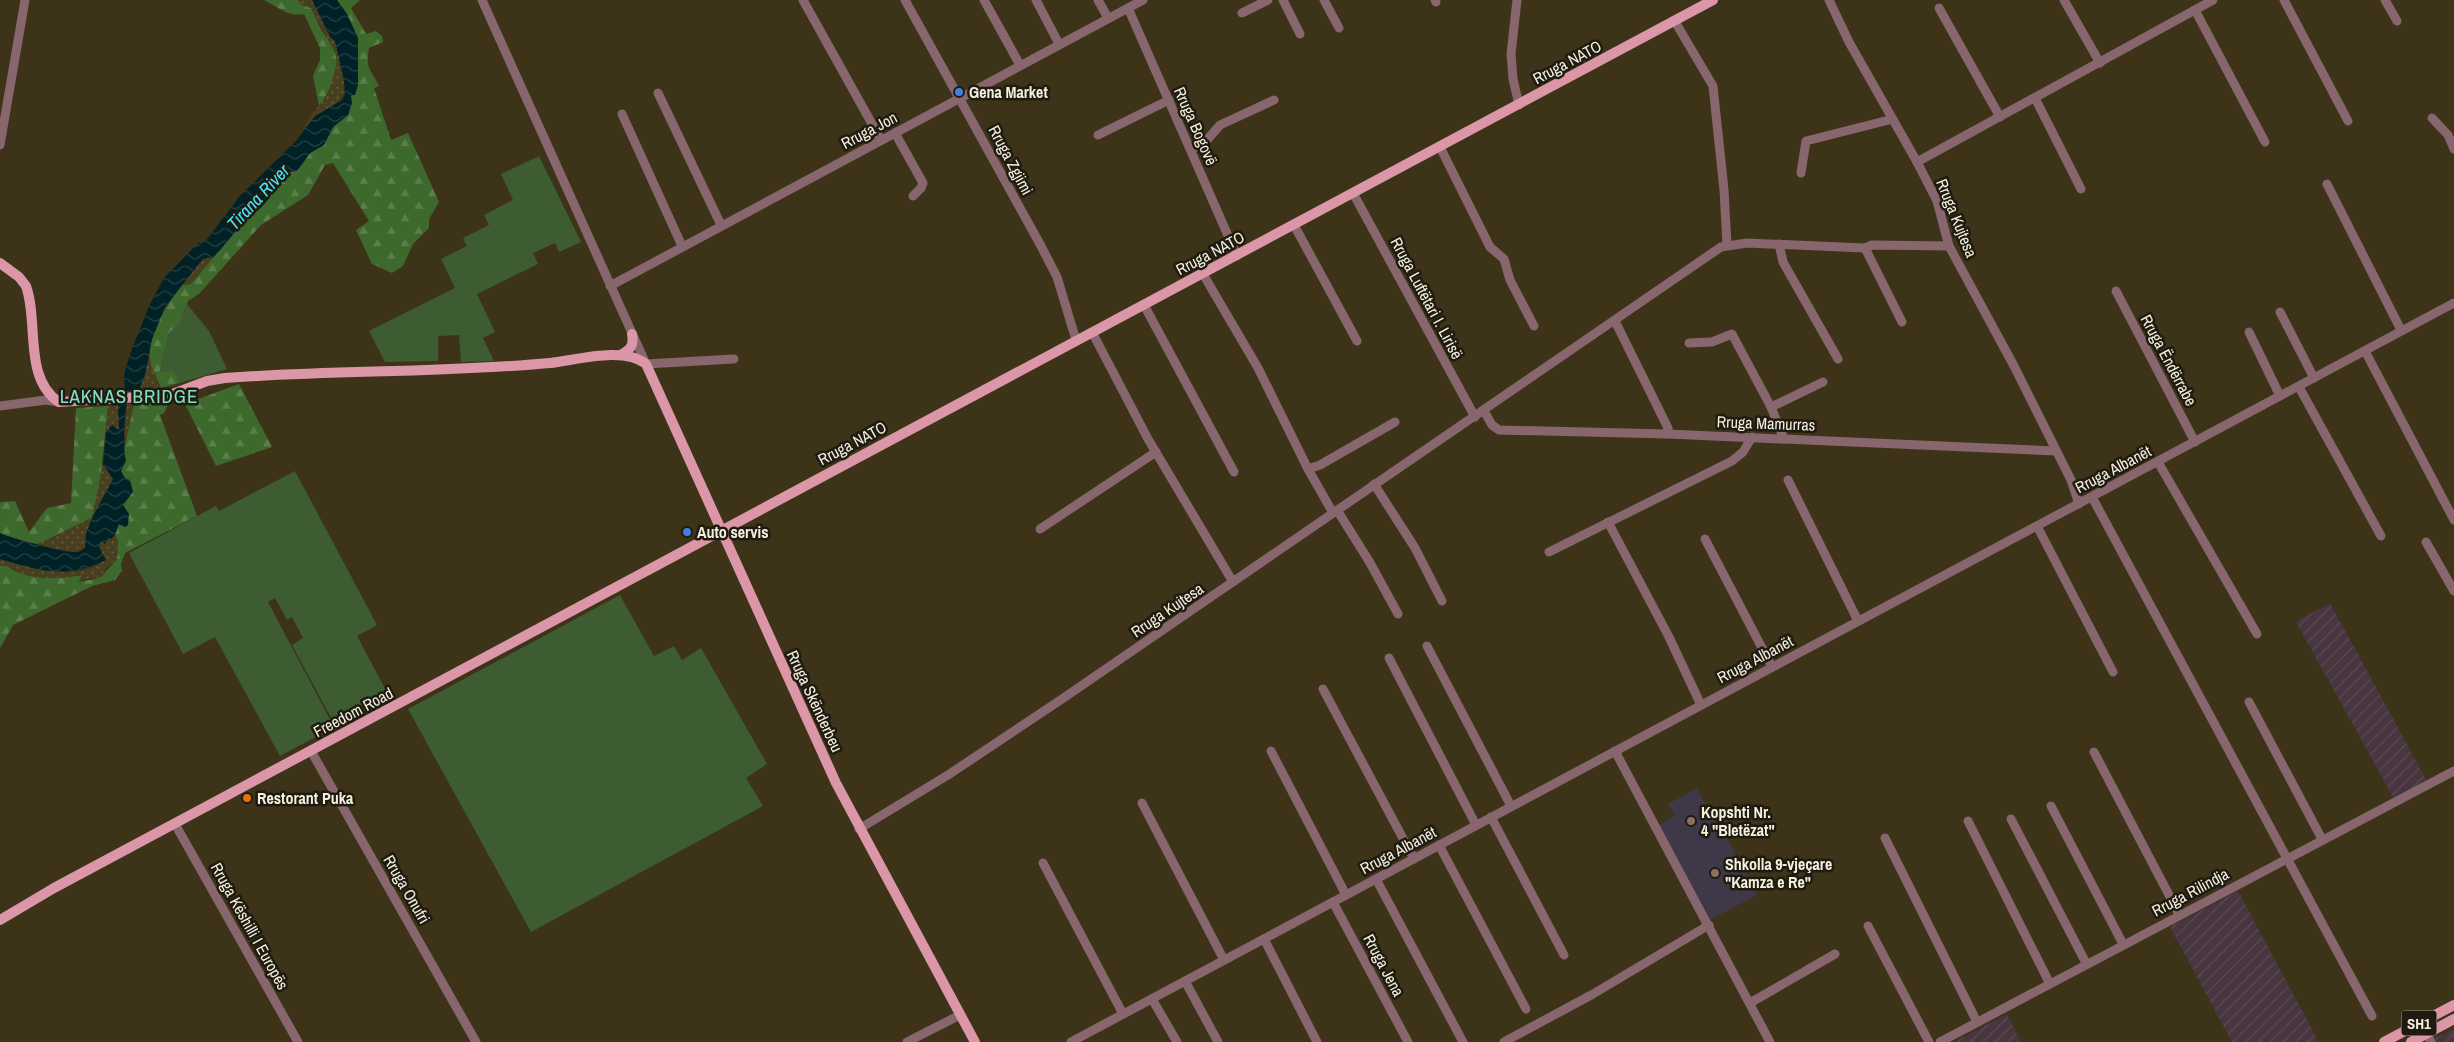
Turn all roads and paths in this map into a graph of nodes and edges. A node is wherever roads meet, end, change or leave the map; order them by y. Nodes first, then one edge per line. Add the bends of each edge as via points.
1 (25, 0) edge
2 (482, 0) edge
3 (803, 0) edge
4 (905, 0) edge
5 (984, 0) edge
6 (1036, 0) edge
7 (1098, 0) edge
8 (1143, 0) edge
9 (1268, 0) edge
10 (1283, 0) edge
11 (1324, 0) edge
12 (1517, 0) edge
13 (1713, 0) edge
14 (1829, 0) edge
15 (2064, 0) edge
16 (2213, 0) edge
17 (2284, 0) edge
18 (2385, 0) edge
19 (1128, 8) junction
20 (1939, 8) dead end
21 (2195, 10) junction
22 (1242, 13) dead end
23 (1108, 18) junction
24 (1674, 20) junction
25 (2397, 21) dead end
26 (1339, 28) dead end
27 (1300, 34) dead end
28 (1059, 44) junction
29 (2100, 63) junction
30 (1020, 65) junction
31 (658, 93) dead end
32 (960, 98) junction
33 (2035, 98) junction
34 (1168, 100) junction
35 (1274, 100) dead end
36 (1518, 104) junction
37 (622, 114) dead end
38 (2000, 117) junction
39 (2432, 118) dead end
40 (1893, 119) junction
41 (2348, 121) dead end
42 (894, 133) junction
43 (1098, 135) dead end
44 (881, 140) junction
45 (2265, 142) dead end
46 (0, 145) edge
47 (1440, 147) junction
48 (2454, 149) edge
49 (1191, 150) junction
50 (1917, 162) junction
51 (1800, 173) dead end
52 (2327, 184) dead end
53 (2081, 189) dead end
54 (1353, 193) junction
55 (913, 196) dead end
56 (721, 225) junction
57 (1294, 225) junction
58 (1779, 244) junction
59 (1727, 245) junction
60 (682, 246) junction
61 (1949, 246) junction
62 (1865, 248) junction
63 (1237, 256) junction
64 (0, 263) edge
65 (1203, 274) junction
66 (610, 286) junction
67 (2116, 291) dead end
68 (2454, 303) edge
69 (1144, 305) junction
70 (2280, 312) dead end
71 (1615, 322) junction
72 (1902, 322) dead end
73 (1534, 326) dead end
74 (2401, 330) junction
75 (1092, 332) junction
76 (2249, 332) dead end
77 (632, 334) junction
78 (1076, 340) junction
79 (1357, 341) dead end
80 (1689, 343) dead end
81 (2365, 351) junction
82 (620, 355) junction
83 (734, 359) dead end
84 (1838, 359) dead end
85 (646, 364) junction
86 (2314, 378) junction
87 (42, 382) junction
88 (1822, 382) dead end
89 (2299, 387) junction
90 (2280, 396) junction
91 (32, 401) junction
92 (64, 402) junction
93 (0, 406) edge
94 (1771, 407) junction
95 (1484, 411) junction
96 (1475, 417) junction
97 (1396, 422) dead end
98 (1668, 434) junction
99 (1752, 437) junction
100 (1784, 439) junction
101 (2195, 442) junction
102 (2055, 451) junction
103 (1156, 452) junction
104 (2158, 462) junction
105 (1308, 469) junction
106 (1234, 472) dead end
107 (1788, 480) dead end
108 (1374, 484) junction
109 (2092, 497) junction
110 (2078, 504) junction
111 (1335, 511) junction
112 (2454, 520) edge
113 (1608, 522) junction
114 (2037, 526) junction
115 (720, 530) junction
116 (1040, 530) dead end
117 (2381, 536) dead end
118 (1705, 539) dead end
119 (2426, 542) dead end
120 (1549, 552) dead end
121 (1233, 582) junction
122 (2454, 592) edge
123 (1442, 601) dead end
124 (1398, 614) dead end
125 (1858, 622) junction
126 (2257, 634) dead end
127 (1427, 646) dead end
128 (1389, 658) dead end
129 (1772, 667) junction
130 (2113, 672) dead end
131 (1323, 689) dead end
132 (2249, 702) dead end
133 (1701, 705) junction
134 (311, 751) junction
135 (1271, 751) dead end
136 (1615, 751) junction
137 (2094, 752) dead end
138 (2454, 771) edge
139 (1142, 803) dead end
140 (1511, 806) junction
141 (2051, 806) dead end
142 (1491, 817) junction
143 (2011, 819) dead end
144 (1968, 821) dead end
145 (175, 824) junction
146 (1476, 825) junction
147 (859, 828) junction
148 (1885, 838) dead end
149 (2322, 839) junction
150 (1439, 846) junction
151 (2287, 858) junction
152 (1414, 859) junction
153 (1043, 864) dead end
154 (1376, 879) junction
155 (1346, 895) junction
156 (1333, 902) junction
157 (2179, 914) junction
158 (0, 920) edge
159 (1709, 925) junction
160 (1868, 926) dead end
161 (1264, 939) junction
162 (2123, 944) junction
163 (1836, 954) dead end
164 (1564, 955) dead end
165 (1224, 960) junction
166 (2086, 964) junction
167 (1185, 981) junction
168 (2050, 984) junction
169 (1152, 998) junction
170 (1750, 1003) junction
171 (2454, 1005) edge
172 (1526, 1009) dead end
173 (960, 1014) junction
174 (1124, 1014) junction
175 (2372, 1016) dead end
176 (2454, 1019) edge
177 (1977, 1022) junction
178 (2429, 1038) edge
179 (298, 1042) edge
180 (476, 1042) edge
181 (908, 1042) edge
182 (975, 1042) edge
183 (1071, 1042) edge
184 (1177, 1042) edge
185 (1218, 1042) edge
186 (1317, 1042) edge
187 (1408, 1042) edge
188 (1463, 1042) edge
189 (1504, 1042) edge
190 (1770, 1042) edge
191 (1929, 1042) edge
192 (1940, 1042) edge
193 (2384, 1042) edge
194 (2412, 1042) edge

1 - 46 street
2 - 66 street
3 - 44 street
4 - 32 street, Rruga Zgjimi
5 - 30 street
6 - 28 street
7 - 23 street
8 - 19 street, Rruga Jon
9 - 22 street
10 - 27 street
11 - 26 street
12 - 36 street via 1511,54
13 - 24 main road, Rruga NATO
14 - 40 street, Rruga Kujtesa
15 - 29 street
16 - 21 street
17 - 41 street
18 - 25 street
19 - 23 street, Rruga Jon
19 - 34 street, Rruga Bogovë
20 - 38 street
21 - 29 street
21 - 45 street
23 - 28 street, Rruga Jon
24 - 36 main road, Rruga NATO
24 - 59 street via 1714,86
28 - 30 street, Rruga Jon
29 - 33 street
30 - 32 street, Rruga Jon
31 - 56 street
32 - 42 street, Rruga Jon
32 - 78 street, Rruga Zgjimi via 1053,269
33 - 38 street
33 - 53 street
34 - 43 street
34 - 49 street, Rruga Bogovë
35 - 49 street via 1220,125 1207,140
36 - 47 main road, Rruga NATO
37 - 60 street
38 - 50 street
39 - 48 street via 2448,135
40 - 50 street, Rruga Kujtesa
40 - 51 street via 1806,142
42 - 44 street, Rruga Jon
42 - 55 street via 923,184
44 - 56 street, Rruga Jon
47 - 54 main road, Rruga NATO
47 - 73 street via 1490,247 1504,259 1510,280
49 - 63 street, Rruga Bogovë
50 - 61 street, Rruga Kujtesa via 1937,201
52 - 74 street
54 - 57 main road, Rruga NATO
54 - 96 street, Rruga Luftëtari I. Lirisë
56 - 60 street, Rruga Jon
57 - 63 main road, Rruga NATO
57 - 79 street
58 - 59 street
58 - 62 street
58 - 84 street via 1783,262
59 - 71 street, Rruga Kujtesa
60 - 66 street, Rruga Jon
61 - 62 street via 1872,245
61 - 102 street, Rruga Kujtesa via 2014,366
62 - 72 street
63 - 65 main road, Rruga NATO
64 - 87 main road via 19,277 28,292
65 - 69 main road, Rruga NATO
65 - 105 street via 1258,368
66 - 77 street
67 - 101 street, Rruga Ëndërrabe
68 - 74 street, Rruga Albanët
69 - 75 main road, Rruga NATO
69 - 106 street
70 - 86 street
71 - 95 street, Rruga Kujtesa
71 - 98 street via 1646,380
74 - 81 street, Rruga Albanët
75 - 78 main road, Rruga NATO
75 - 103 street
76 - 90 street
77 - 82 main road via 634,342 631,348
77 - 85 street
78 - 115 main road, Rruga NATO
80 - 94 street via 1712,342 1732,334
81 - 86 street, Rruga Albanët
81 - 112 street
82 - 85 main road via 633,356
82 - 92 main road via 516,365 225,378 170,394
83 - 85 street
85 - 115 main road, Rruga Skënderbeu
86 - 89 street, Rruga Albanët
87 - 91 street via 41,392
87 - 92 main road via 46,391
88 - 94 street
89 - 90 street, Rruga Albanët
89 - 117 street
90 - 101 street, Rruga Albanët
91 - 92 street
91 - 93 street
94 - 100 street
95 - 96 street, Rruga Kujtesa
95 - 98 street, Rruga Mamurras via 1499,430
96 - 108 street, Rruga Kujtesa
97 - 105 street
98 - 99 street, Rruga Mamurras
99 - 100 street, Rruga Mamurras
99 - 113 street via 1743,452 1732,461
100 - 102 street, Rruga Mamurras
101 - 104 street, Rruga Albanët
102 - 110 street, Rruga Kujtesa via 2071,480
103 - 116 street
103 - 121 street
104 - 109 street, Rruga Albanët
104 - 126 street
105 - 111 street
107 - 125 street
108 - 111 street, Rruga Kujtesa
108 - 123 street
109 - 110 street, Rruga Albanët
109 - 151 street
110 - 114 street, Rruga Albanët
111 - 121 street, Rruga Kujtesa
111 - 124 street via 1369,561
113 - 120 street
113 - 133 street
114 - 125 street, Rruga Albanët
114 - 130 street
115 - 134 main road, Freedom Road
115 - 147 main road, Rruga Skënderbeu
118 - 129 street
119 - 122 street
121 - 147 street, Rruga Kujtesa via 973,758
125 - 129 street, Rruga Albanët
127 - 140 street
128 - 146 street
129 - 133 street, Rruga Albanët
131 - 152 street
132 - 149 street
133 - 136 street, Rruga Albanët
134 - 145 main road, Freedom Road
134 - 180 street, Rruga Onufri
135 - 155 street
136 - 140 street, Rruga Albanët
136 - 159 street
137 - 157 street
138 - 149 street, Rruga Rilindja
139 - 165 street
140 - 142 street, Rruga Albanët
141 - 162 street
142 - 146 street, Rruga Albanët
142 - 164 street
143 - 166 street
144 - 168 street
145 - 158 main road, Freedom Road
145 - 179 street, Rruga Këshilli I Europës
146 - 150 street, Rruga Albanët
147 - 173 main road, Rruga Skënderbeu
148 - 177 street
149 - 151 street, Rruga Rilindja
150 - 152 street, Rruga Albanët
150 - 172 street
151 - 157 street, Rruga Rilindja
151 - 175 street
152 - 154 street, Rruga Albanët
153 - 174 street
154 - 155 street, Rruga Albanët
154 - 188 street
155 - 156 street, Rruga Albanët
156 - 161 street, Rruga Albanët
156 - 187 street, Rruga Jena
157 - 162 street, Rruga Rilindja
159 - 170 street
159 - 189 street
160 - 191 street
161 - 165 street, Rruga Albanët
161 - 186 street
162 - 166 street, Rruga Rilindja
163 - 170 street
165 - 167 street, Rruga Albanët
166 - 168 street, Rruga Rilindja
167 - 169 street, Rruga Albanët
167 - 185 street
168 - 177 street, Rruga Rilindja
169 - 174 street, Rruga Albanët
169 - 184 street
170 - 190 street
171 - 193 main road, SH1
173 - 181 street
173 - 182 main road, Rruga Skënderbeu
174 - 183 street, Rruga Albanët
176 - 178 main road, SH1
177 - 192 street, Rruga Rilindja
178 - 194 main road, SH1

